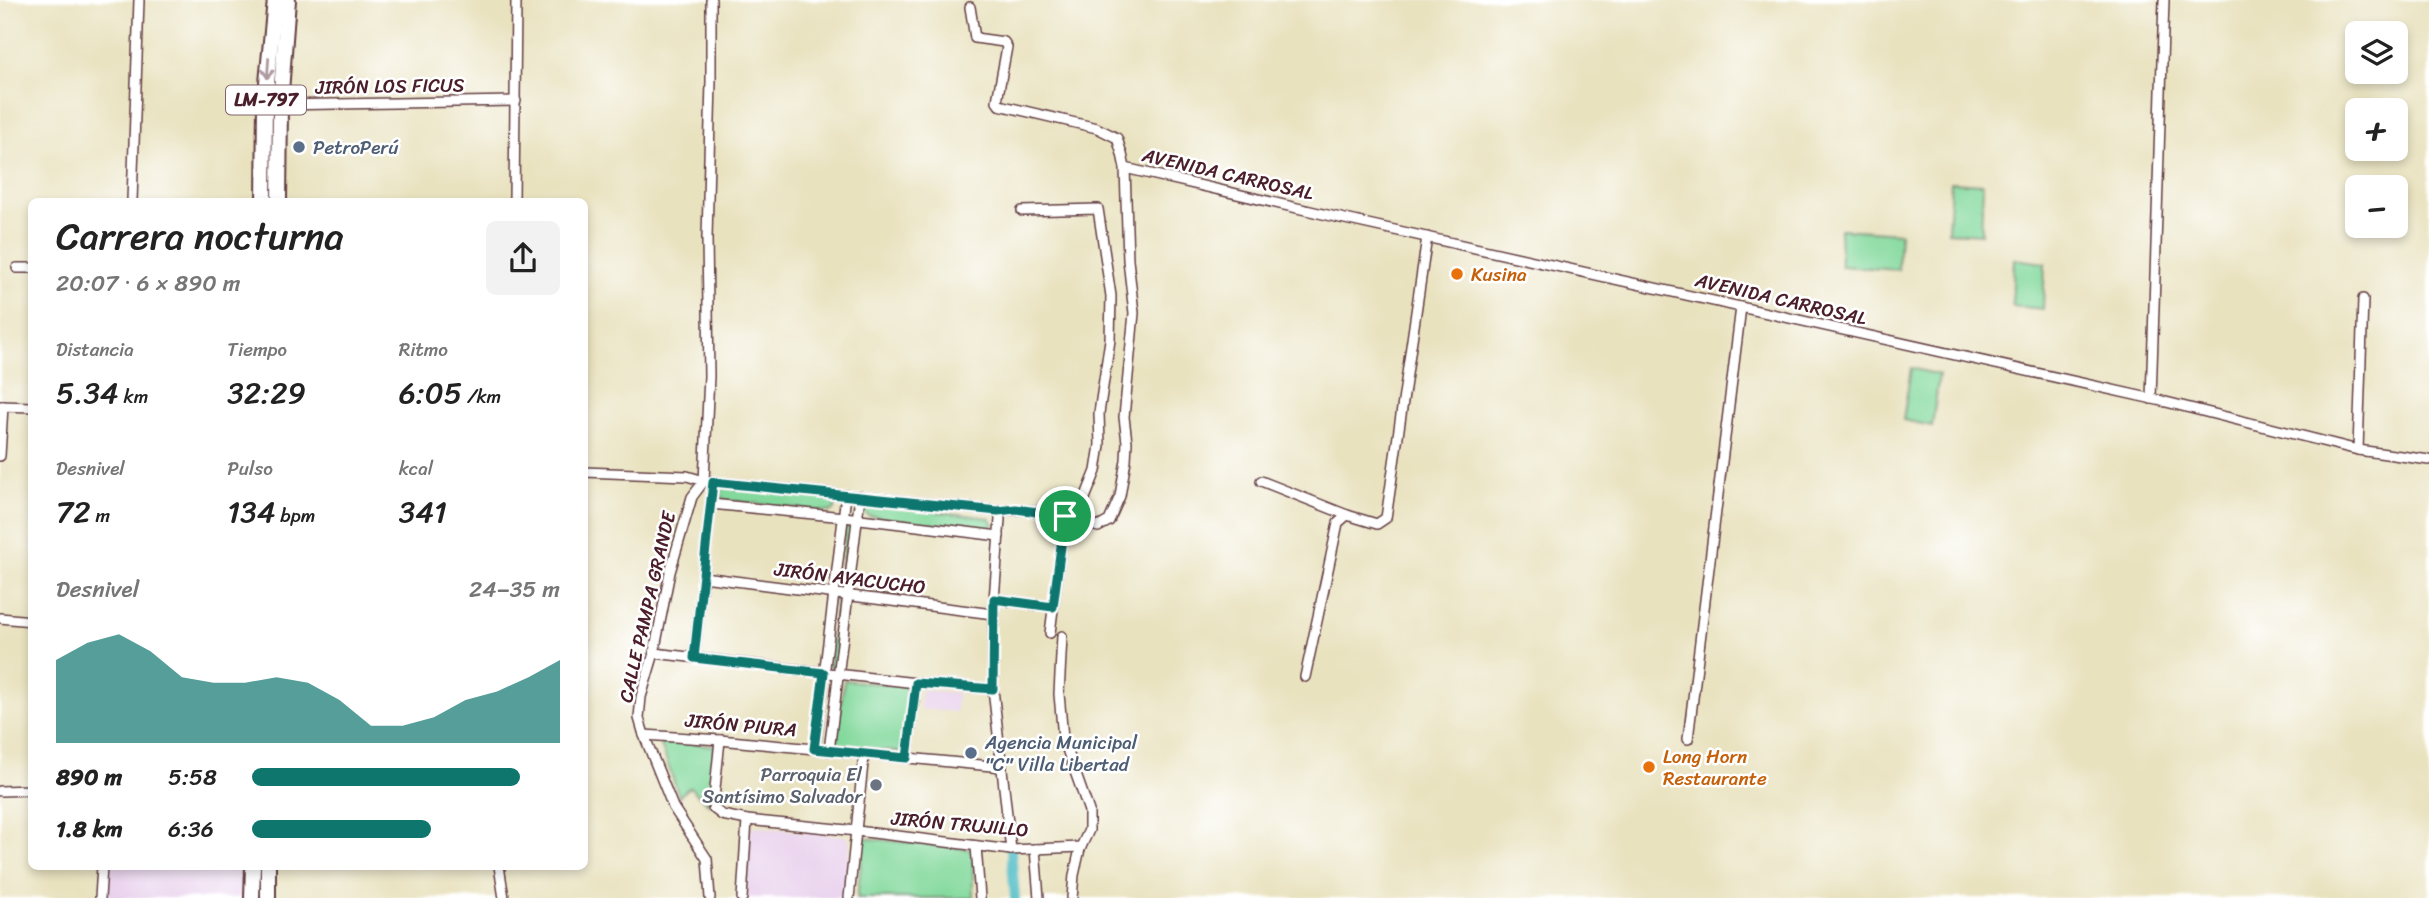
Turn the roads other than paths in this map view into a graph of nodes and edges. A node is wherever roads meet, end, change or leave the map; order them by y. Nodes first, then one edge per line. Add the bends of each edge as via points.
1 (139, 0) edge
2 (275, 0) edge
3 (288, 0) edge
4 (516, 0) edge
5 (711, 0) edge
6 (2164, 0) edge
7 (970, 7) dead end
8 (516, 101) junction
9 (273, 104) junction
10 (1125, 168) junction
11 (132, 198) edge
12 (264, 198) edge
13 (279, 198) edge
14 (514, 198) edge
15 (1022, 211) dead end
16 (1427, 237) junction
17 (17, 268) dead end
18 (28, 268) edge
19 (2363, 299) dead end
20 (1741, 307) junction
21 (2151, 399) junction
22 (1, 406) edge
23 (28, 407) edge
24 (2358, 450) junction
25 (0, 456) edge
26 (2429, 460) edge
27 (588, 472) edge
28 (708, 481) junction
29 (1261, 481) dead end
30 (846, 495) junction
31 (860, 496) junction
32 (711, 504) junction
33 (1347, 515) junction
34 (1065, 516) junction
35 (844, 517) junction
36 (1077, 518) junction
37 (858, 519) junction
38 (1000, 519) dead end
39 (999, 536) junction
40 (703, 577) junction
41 (834, 594) junction
42 (848, 595) junction
43 (994, 599) junction
44 (1053, 607) junction
45 (993, 614) junction
46 (0, 618) edge
47 (28, 621) edge
48 (1050, 633) dead end
49 (1062, 636) dead end
50 (654, 653) junction
51 (694, 658) junction
52 (824, 673) junction
53 (839, 674) junction
54 (1305, 677) dead end
55 (916, 683) junction
56 (993, 689) junction
57 (643, 735) junction
58 (1688, 739) dead end
59 (720, 740) junction
60 (814, 749) junction
61 (829, 751) junction
62 (863, 754) junction
63 (907, 758) junction
64 (1002, 767) junction
65 (28, 790) edge
66 (0, 791) edge
67 (747, 820) junction
68 (857, 831) junction
69 (976, 846) junction
70 (1081, 847) junction
71 (1035, 849) junction
72 (1011, 850) junction
73 (102, 870) edge
74 (253, 870) edge
75 (268, 870) edge
76 (500, 870) edge
77 (100, 898) edge
78 (252, 898) edge
79 (268, 898) edge
80 (504, 898) edge
81 (710, 898) edge
82 (742, 898) edge
83 (849, 898) edge
84 (979, 898) edge
85 (1039, 898) edge
86 (1072, 898) edge

1 - 11 street
2 -> 9 main road, LM-797
3 - 9 main road, LM-797
4 - 8 street
5 - 28 street
6 - 21 street
7 - 10 street via 975,38 1004,42 1007,47 999,105 1113,134 1121,145
8 - 9 street, JIRÓN LOS FICUS
8 - 14 street
9 - 12 main road, LM-797
9 - 13 main road, LM-797
10 - 16 street, AVENIDA CARROSAL
10 - 36 street via 1134,313 1124,417 1126,460 1120,496 1109,521 1098,527
15 - 36 street via 1098,209 1111,296 1110,340 1096,471
16 - 20 street, AVENIDA CARROSAL
16 - 33 street via 1386,518 1377,524
17 - 18 street
19 - 24 street
20 - 21 street, AVENIDA CARROSAL
20 - 58 street
21 - 24 street, AVENIDA CARROSAL
22 - 23 street
22 - 25 street
24 - 26 street, AVENIDA CARROSAL
27 - 28 street
28 - 30 street
28 - 32 street
28 - 50 street, CALLE PAMPA GRANDE via 692,497 670,572
29 - 33 street
30 - 31 street
30 - 35 street
31 - 34 street
31 - 37 street
32 - 35 street
32 - 40 street
33 - 54 street via 1338,523
34 - 36 street
34 - 44 street
35 - 37 street
35 - 41 street
37 - 39 street
37 - 42 street
38 - 39 street
39 - 43 street
40 - 41 street, JIRÓN AYACUCHO
40 - 51 street
41 - 42 street, JIRÓN AYACUCHO
41 - 52 street
42 - 45 street, JIRÓN AYACUCHO
42 - 53 street
43 - 44 street
43 - 45 street
44 - 48 street
45 - 56 street
46 - 47 street
49 - 70 street via 1059,694 1063,738 1089,811 1089,830
50 - 51 street
50 - 57 street, CALLE PAMPA GRANDE via 641,697
51 - 52 street
52 - 53 street
52 - 60 street
53 - 55 street
53 - 61 street
55 - 56 street
55 - 63 street
56 - 64 street
57 - 59 street, JIRÓN PIURA
57 - 81 street, CALLE PAMPA GRANDE via 673,807 707,859
59 - 60 street, JIRÓN PIURA
59 - 67 street, JIRÓN TRUJILLO via 713,808
60 - 61 street, JIRÓN PIURA
61 - 62 street, JIRÓN PIURA
62 - 63 street, JIRÓN PIURA
62 - 68 street
63 - 64 street, JIRÓN PIURA
64 - 72 street
65 - 66 street
67 - 68 street, JIRÓN TRUJILLO
67 - 82 street
68 - 69 street, JIRÓN TRUJILLO
68 - 83 street
69 - 72 street, JIRÓN TRUJILLO
69 - 84 street
70 - 71 street, JIRÓN TRUJILLO
70 - 86 street
71 - 72 street, JIRÓN TRUJILLO
71 - 85 street
73 - 77 street
74 - 78 main road
75 - 79 main road
76 - 80 street

